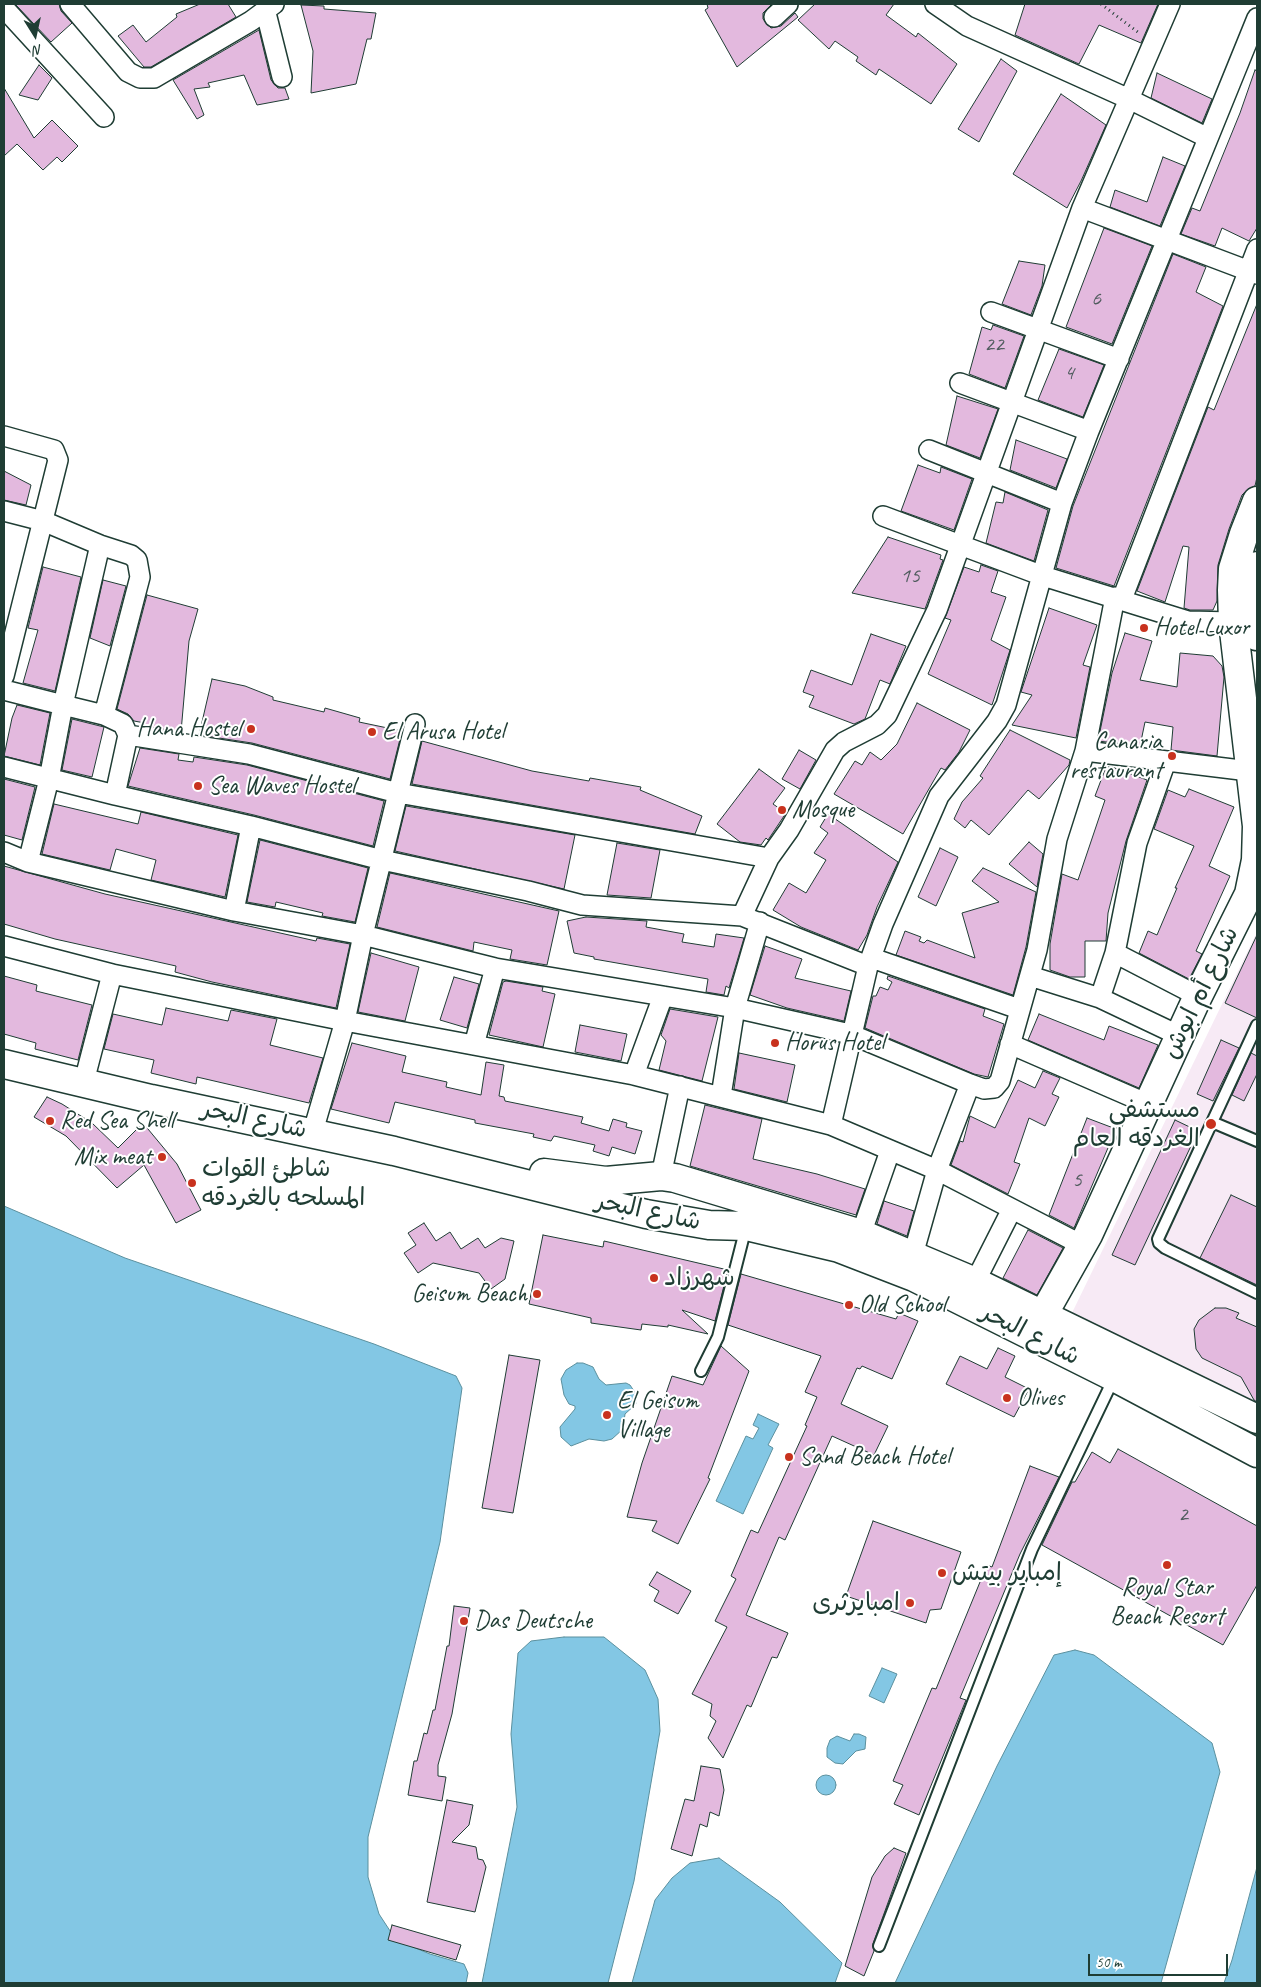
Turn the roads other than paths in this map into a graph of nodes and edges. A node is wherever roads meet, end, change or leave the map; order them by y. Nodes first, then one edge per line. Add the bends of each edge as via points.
1 (70, 4) edge
2 (788, 4) edge
3 (935, 4) edge
4 (1170, 4) edge
5 (270, 7) edge
6 (4, 8) edge
7 (774, 17) dead end
8 (1257, 18) edge
9 (282, 77) dead end
10 (1129, 98) junction
11 (104, 117) dead end
12 (1208, 138) junction
13 (1082, 208) junction
14 (1168, 240) junction
15 (1257, 249) edge
16 (1253, 272) edge
17 (991, 312) dead end
18 (1039, 330) junction
19 (1119, 359) junction
20 (960, 383) dead end
21 (1012, 403) junction
22 (1089, 431) junction
23 (4, 436) edge
24 (929, 450) dead end
25 (987, 474) junction
26 (1257, 501) edge
27 (1062, 504) junction
28 (4, 511) edge
29 (882, 516) dead end
30 (43, 521) junction
31 (960, 543) junction
32 (100, 545) junction
33 (1257, 566) edge
34 (1043, 576) junction
35 (1119, 598) junction
36 (12, 602) edge
37 (1233, 622) junction
38 (1257, 636) edge
39 (4, 676) edge
40 (4, 690) edge
41 (63, 705) junction
42 (104, 715) junction
43 (415, 724) dead end
44 (128, 734) junction
45 (1085, 751) junction
46 (1166, 761) junction
47 (4, 767) edge
48 (1249, 771) junction
49 (49, 779) junction
50 (398, 793) junction
51 (115, 796) junction
52 (251, 826) junction
53 (4, 852) edge
54 (769, 858) junction
55 (382, 860) junction
56 (28, 862) junction
57 (234, 911) junction
58 (742, 916) junction
59 (760, 922) junction
60 (363, 936) junction
61 (4, 946) edge
62 (1115, 953) junction
63 (870, 962) junction
64 (495, 968) junction
65 (112, 974) junction
66 (1030, 976) junction
67 (663, 996) junction
68 (1198, 996) junction
69 (1100, 998) junction
70 (735, 1008) junction
71 (1019, 1009) junction
72 (344, 1021) junction
73 (1257, 1025) edge
74 (850, 1034) junction
75 (1180, 1036) junction
76 (1010, 1044) junction
77 (474, 1046) junction
78 (4, 1050) edge
79 (4, 1064) edge
80 (87, 1070) junction
81 (634, 1075) junction
82 (970, 1084) junction
83 (680, 1086) junction
84 (721, 1096) junction
85 (1148, 1104) junction
86 (316, 1121) junction
87 (1212, 1122) junction
88 (831, 1125) junction
89 (1257, 1141) edge
90 (890, 1151) junction
91 (937, 1170) junction
92 (661, 1176) junction
93 (714, 1189) junction
94 (1012, 1210) junction
95 (646, 1214) junction
96 (709, 1225) junction
97 (746, 1226) junction
98 (861, 1234) junction
99 (1082, 1245) junction
100 (913, 1255) junction
101 (975, 1282) junction
102 (1257, 1293) edge
103 (1043, 1315) junction
104 (701, 1371) dead end
105 (1114, 1377) junction
106 (1257, 1419) edge
107 (1257, 1453) edge
108 (879, 1946) dead end

1 - 5 street via 128,72 140,78 154,78
2 - 7 street
3 - 10 street via 967,26
4 - 10 street
5 - 9 street
6 - 11 street
8 - 12 street
10 - 12 street
10 - 13 street
12 - 14 street
13 - 14 street
13 - 18 street
14 - 16 street
14 - 19 street
15 - 16 street
16 - 35 street
17 - 18 street
18 - 19 street
18 - 21 street
19 - 22 street
20 - 21 street
21 - 22 street
21 - 25 street
22 - 27 street
23 - 30 street via 54,450 58,454
24 - 25 street
25 - 27 street
25 - 31 street
26 - 37 main road, شارع أم ابوش via 1233,569
27 - 34 street
28 - 30 street
29 - 31 street
30 - 32 street
30 - 36 street
31 - 34 street
31 - 54 street via 937,610 887,715 877,725 835,750
32 - 41 street
32 - 42 street via 131,555 140,568
33 - 38 main road via 1253,599
34 - 35 street
34 - 63 street via 1006,705 939,796
35 - 37 street via 1194,623
35 - 45 street
36 - 39 street
37 - 48 main road, شارع أم ابوش
40 - 41 street
41 - 42 street
41 - 49 street
42 - 44 street via 123,724
43 - 50 street
44 - 50 street via 249,754
44 - 51 street
45 - 46 street
45 - 66 street via 1058,839
46 - 48 street
46 - 62 street via 1137,843
47 - 49 street
48 - 68 main road, شارع أم ابوش via 1257,826 1256,860 1249,894
49 - 51 street
49 - 56 street
50 - 54 street
50 - 55 street
51 - 52 street
52 - 55 street
52 - 57 street
53 - 56 street
54 - 58 street
55 - 58 street via 582,905
55 - 60 street
56 - 57 street
57 - 60 street
58 - 59 street
59 - 63 street
59 - 70 street
60 - 64 street
60 - 72 street
61 - 65 street
62 - 68 street
62 - 69 street
63 - 71 street
63 - 74 street
64 - 67 street
64 - 77 street
65 - 72 street
65 - 80 street
66 - 69 street
66 - 71 street
67 - 70 street
67 - 81 street
68 - 75 main road, شارع أم ابوش
69 - 75 street
70 - 74 street
70 - 84 street
71 - 76 street
72 - 77 street
72 - 86 street
73 - 87 lane
74 - 82 street
74 - 88 street
75 - 85 main road, شارع أم ابوش
76 - 82 street via 1000,1081 994,1088 984,1089
76 - 85 street
77 - 81 street
78 - 80 main road, شارع البحر
79 - 95 main road, شارع البحر via 394,1151
80 - 86 main road, شارع البحر
81 - 83 street
82 - 91 street
83 - 84 street
83 - 92 street
84 - 88 street
85 - 99 main road, شارع أم ابوش
86 - 92 main road, شارع البحر via 554,1175 606,1181
87 - 89 lane
87 - 102 lane via 1158,1235 1159,1243
88 - 90 street
90 - 91 street
90 - 98 street
91 - 94 street
91 - 100 street
92 - 93 main road, شارع البحر
92 - 95 main road via 656,1196
93 - 96 main road via 707,1206
93 - 98 main road, شارع البحر
94 - 99 street
94 - 101 street
95 - 96 main road, شارع البحر
96 - 97 main road, شارع البحر
97 - 104 lane via 718,1336
97 - 105 main road, شارع البحر via 840,1248 914,1277
98 - 100 main road, شارع البحر
99 - 103 main road, شارع أم ابوش
100 - 101 main road, شارع البحر
101 - 103 main road, شارع البحر
103 - 106 main road, شارع البحر
105 - 107 main road, شارع البحر
105 - 108 lane via 1032,1549

